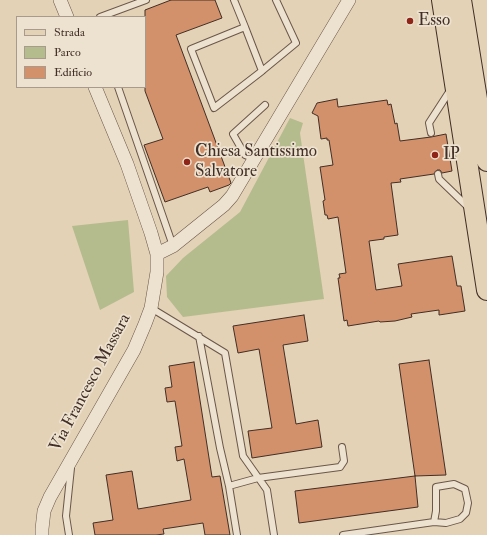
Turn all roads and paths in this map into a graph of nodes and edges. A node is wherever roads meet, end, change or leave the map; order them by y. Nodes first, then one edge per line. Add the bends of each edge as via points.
1 (60, 0) edge
2 (146, 0) edge
3 (234, 0) edge
4 (276, 0) edge
5 (349, 0) edge
6 (442, 0) edge
7 (461, 0) edge
8 (67, 16) edge
9 (103, 16) edge
10 (245, 27) junction
11 (262, 71) junction
12 (455, 83) junction
13 (96, 88) edge
14 (118, 88) edge
15 (265, 105) dead end
16 (431, 133) dead end
17 (255, 159) junction
18 (487, 161) edge
19 (438, 174) dead end
20 (475, 214) junction
21 (173, 246) junction
22 (157, 254) junction
23 (487, 290) edge
24 (151, 308) junction
25 (199, 336) junction
26 (342, 447) dead end
27 (72, 457) junction
28 (258, 478) junction
29 (229, 486) junction
30 (434, 522) junction
31 (42, 535) edge
32 (69, 535) edge
33 (237, 535) edge
34 (274, 535) edge
35 (343, 535) edge

1 - 8 street
2 - 9 lane
3 - 10 lane
4 - 11 lane via 296,43
5 - 17 street
6 - 12 main road
7 - 18 main road
10 - 11 lane
10 - 11 lane via 191,49 214,108
12 - 16 lane via 429,123
12 - 20 main road
13 - 22 street, Via Francesco Massara via 127,164
14 - 21 lane
15 - 17 lane via 233,134 246,155
17 - 21 street via 224,205
19 - 20 lane via 439,179
20 - 23 main road
21 - 22 street
22 - 24 street, Via Francesco Massara
24 - 25 lane
24 - 27 street, Via Francesco Massara via 134,350
25 - 28 lane via 225,353 243,456
25 - 29 lane
26 - 28 lane via 344,460 340,467
27 - 31 street, Via Francesco Massara via 47,504 42,520
27 - 32 lane via 66,509
28 - 29 lane
28 - 34 lane via 267,490
29 - 33 lane
30 - 30 lane via 446,523 460,519 466,513 468,502 465,489 454,484 436,487
30 - 35 lane

